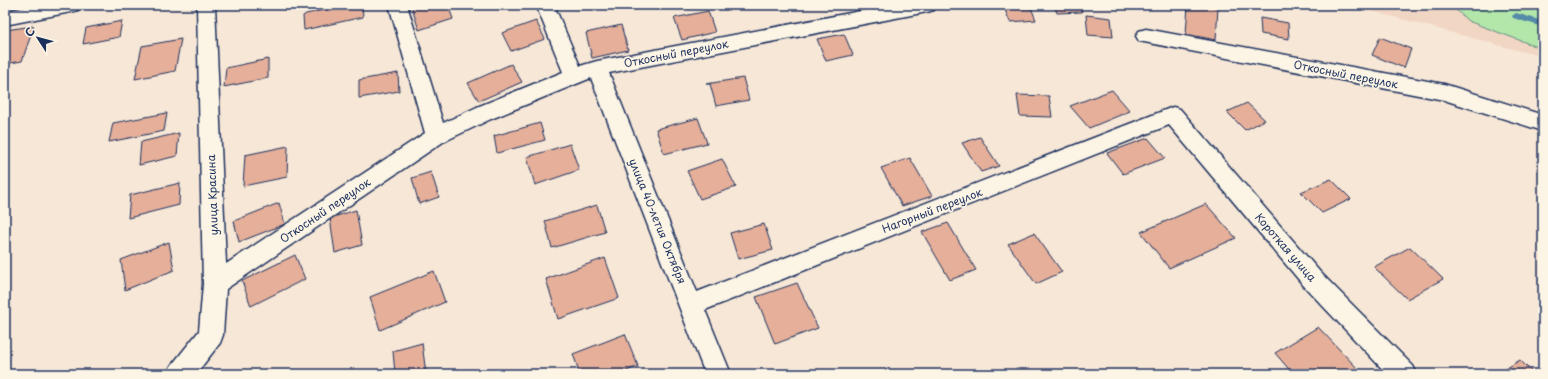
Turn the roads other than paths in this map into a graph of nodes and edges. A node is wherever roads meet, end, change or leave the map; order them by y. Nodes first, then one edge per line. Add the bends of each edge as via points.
1 (71, 5) edge
2 (206, 5) edge
3 (398, 5) edge
4 (545, 5) edge
5 (927, 5) edge
6 (5, 18) edge
7 (1146, 36) dead end
8 (597, 68) junction
9 (574, 76) junction
10 (1173, 115) joint
11 (1543, 123) edge
12 (436, 136) junction
13 (215, 284) junction
14 (691, 305) junction
15 (180, 374) edge
16 (718, 374) edge
17 (1404, 374) edge

1 - 6 street
2 - 13 street, улица Красина
3 - 12 street
4 - 9 street
5 - 8 street, Откосный переулок
7 - 11 street, Откосный переулок via 1444,92
8 - 9 street, Откосный переулок
8 - 14 street, улица 40-летия Октября
9 - 12 street, Откосный переулок
10 - 14 street, Нагорный переулок
10 - 17 street, Короткая улица via 1312,279
12 - 13 street, Откосный переулок
13 - 15 street, улица Красина via 211,335
14 - 16 street, улица 40-летия Октября

